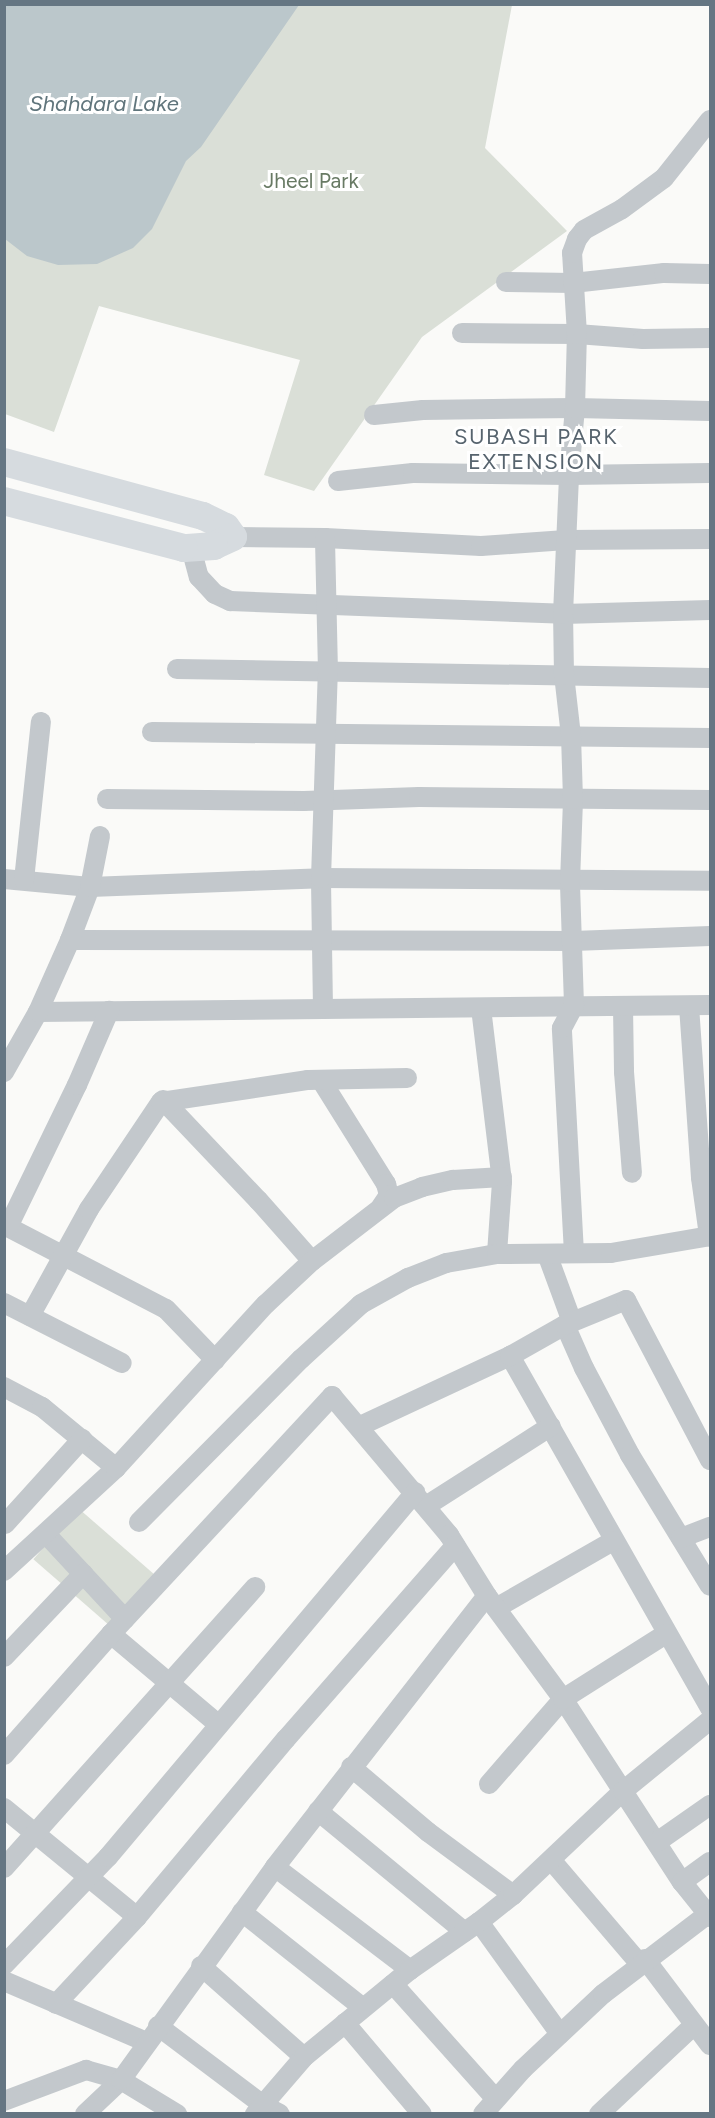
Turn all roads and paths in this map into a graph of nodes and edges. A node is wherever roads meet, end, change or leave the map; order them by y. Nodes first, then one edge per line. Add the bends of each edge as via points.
1 (711, 120) edge
2 (711, 274) edge
3 (506, 282) dead end
4 (573, 283) junction
5 (462, 333) dead end
6 (577, 334) junction
7 (711, 338) edge
8 (575, 408) junction
9 (711, 411) edge
10 (374, 415) dead end
11 (4, 462) edge
12 (711, 473) edge
13 (569, 475) junction
14 (338, 481) dead end
15 (4, 501) edge
16 (233, 537) junction
17 (325, 538) junction
18 (711, 539) edge
19 (566, 540) junction
20 (191, 548) junction
21 (328, 603) junction
22 (711, 610) edge
23 (562, 614) junction
24 (177, 669) dead end
25 (328, 672) junction
26 (564, 675) junction
27 (711, 678) edge
28 (41, 722) dead end
29 (152, 732) dead end
30 (326, 734) junction
31 (571, 736) junction
32 (711, 738) edge
33 (107, 799) dead end
34 (573, 800) junction
35 (711, 800) edge
36 (323, 801) junction
37 (100, 836) dead end
38 (321, 878) junction
39 (4, 879) edge
40 (24, 880) junction
41 (711, 881) edge
42 (570, 882) junction
43 (90, 887) junction
44 (711, 936) edge
45 (70, 940) junction
46 (573, 940) junction
47 (322, 942) junction
48 (574, 1005) junction
49 (711, 1005) edge
50 (689, 1006) junction
51 (623, 1007) junction
52 (323, 1008) junction
53 (481, 1008) junction
54 (110, 1011) junction
55 (38, 1012) junction
56 (4, 1072) edge
57 (407, 1078) dead end
58 (321, 1080) junction
59 (163, 1100) junction
60 (632, 1173) dead end
61 (502, 1177) junction
62 (381, 1207) junction
63 (6, 1226) edge
64 (710, 1236) edge
65 (574, 1253) junction
66 (497, 1254) junction
67 (547, 1254) junction
68 (62, 1256) junction
69 (312, 1261) junction
70 (4, 1303) edge
71 (30, 1316) junction
72 (569, 1324) junction
73 (510, 1356) junction
74 (214, 1360) junction
75 (122, 1363) dead end
76 (4, 1387) edge
77 (360, 1426) junction
78 (551, 1426) junction
79 (82, 1439) junction
80 (711, 1460) edge
81 (116, 1468) junction
82 (420, 1499) junction
83 (139, 1522) dead end
84 (5, 1524) edge
85 (711, 1527) edge
86 (46, 1534) junction
87 (681, 1538) junction
88 (613, 1541) junction
89 (455, 1546) junction
90 (28, 1548) junction
91 (4, 1571) edge
92 (83, 1574) junction
93 (255, 1587) dead end
94 (711, 1587) edge
95 (492, 1602) junction
96 (125, 1619) junction
97 (111, 1634) junction
98 (666, 1634) junction
99 (4, 1657) edge
100 (168, 1684) junction
101 (563, 1699) junction
102 (711, 1708) edge
103 (711, 1720) edge
104 (219, 1725) junction
105 (4, 1755) edge
106 (351, 1767) junction
107 (489, 1784) dead end
108 (623, 1791) junction
109 (711, 1805) edge
110 (4, 1808) edge
111 (318, 1811) junction
112 (36, 1832) junction
113 (657, 1842) junction
114 (552, 1861) junction
115 (711, 1862) edge
116 (275, 1867) junction
117 (4, 1868) edge
118 (88, 1878) junction
119 (682, 1882) junction
120 (513, 1895) junction
121 (242, 1912) junction
122 (709, 1916) edge
123 (137, 1917) junction
124 (472, 1927) junction
125 (643, 1962) junction
126 (4, 1965) edge
127 (201, 1966) junction
128 (410, 1970) junction
129 (4, 1981) edge
130 (393, 1984) junction
131 (56, 2004) junction
132 (363, 2008) junction
133 (345, 2023) junction
134 (694, 2025) junction
135 (158, 2026) junction
136 (560, 2034) junction
137 (146, 2042) junction
138 (711, 2045) edge
139 (304, 2057) junction
140 (121, 2080) junction
141 (4, 2101) edge
142 (490, 2108) edge
143 (266, 2111) edge
144 (85, 2114) edge
145 (177, 2114) edge
146 (422, 2114) edge
147 (599, 2114) edge

1 - 4 street via 664,178 622,209 584,230 572,253
2 - 4 street via 664,273
3 - 4 street
4 - 6 street
5 - 6 street
6 - 7 street via 643,339
6 - 8 street
8 - 9 street
8 - 10 street via 423,410
8 - 13 street
11 - 16 main road via 202,516 226,527
12 - 13 street
13 - 14 street via 413,473
13 - 19 street
15 - 20 main road
16 - 17 street
16 - 20 main road via 214,546
17 - 19 street via 481,546
17 - 21 street
18 - 19 street
19 - 23 street
20 - 21 street via 199,577 215,594 230,601
21 - 23 street
21 - 25 street
22 - 23 street
23 - 26 street
24 - 25 street
25 - 26 street
25 - 30 street
26 - 27 street
26 - 31 street
28 - 40 street
29 - 30 street
30 - 31 street
30 - 36 street
31 - 32 street
31 - 34 street
33 - 36 street
34 - 35 street
34 - 36 street via 419,797
34 - 42 street
36 - 38 street
37 - 43 street
38 - 42 street
38 - 43 street
38 - 47 street
39 - 40 street
40 - 43 street
41 - 42 street
42 - 46 street
43 - 45 street
44 - 46 street
45 - 47 street
45 - 55 street
46 - 47 street
46 - 48 street
47 - 52 street
48 - 51 street
48 - 53 street
48 - 65 street via 562,1028
49 - 50 street
50 - 51 street
50 - 64 street via 700,1178
51 - 60 street
52 - 53 street
52 - 54 street
53 - 61 street
54 - 55 street
54 - 63 street
55 - 56 street
57 - 58 street
58 - 59 street
58 - 62 street via 386,1184 389,1195
59 - 68 street via 94,1200
59 - 69 street
61 - 62 street via 453,1180 422,1187
61 - 66 street
62 - 69 street
63 - 68 street
64 - 65 street via 611,1253
65 - 67 street
66 - 67 street
66 - 83 street via 447,1263 408,1278 361,1304
67 - 72 street
68 - 71 street
68 - 74 street via 166,1309
69 - 74 street
70 - 71 street
71 - 75 street
72 - 73 street
72 - 80 street via 626,1300
72 - 87 street via 610,1417
73 - 77 street
73 - 78 street
74 - 81 street
76 - 79 street via 42,1407
77 - 82 street
77 - 96 street via 332,1396
78 - 82 street
78 - 88 street
79 - 81 street
79 - 84 street
81 - 86 street
82 - 89 street
82 - 104 street
84 - 90 street
85 - 87 street
86 - 90 street
86 - 92 street
87 - 94 street
88 - 95 street
88 - 98 street
89 - 95 street
89 - 123 street
90 - 91 street
92 - 96 street
92 - 99 street
93 - 100 street
95 - 101 street
95 - 106 street
96 - 97 street
97 - 100 street
97 - 105 street
98 - 101 street
98 - 102 street
100 - 104 street
100 - 112 street
101 - 107 street
101 - 108 street
103 - 108 street
104 - 118 street
106 - 111 street
106 - 120 street via 428,1832
108 - 113 street
108 - 114 street
109 - 113 street
110 - 112 street
111 - 116 street
111 - 124 street
112 - 117 street
112 - 118 street
113 - 119 street
114 - 120 street
114 - 125 street
115 - 119 street
116 - 121 street
116 - 128 street
118 - 123 street
118 - 126 street
119 - 122 street
120 - 124 street
121 - 127 street
121 - 132 street
122 - 125 street
123 - 131 street
124 - 128 street
124 - 136 street
125 - 134 street
125 - 136 street
127 - 135 street
127 - 139 street
128 - 130 street
129 - 131 street
130 - 132 street
130 - 142 street
131 - 137 street
132 - 133 street
133 - 139 street
133 - 146 street
134 - 138 street
134 - 147 street
135 - 137 street
135 - 143 street
136 - 142 street
137 - 140 street
139 - 143 street
140 - 141 street via 86,2070
140 - 144 street
140 - 145 street

